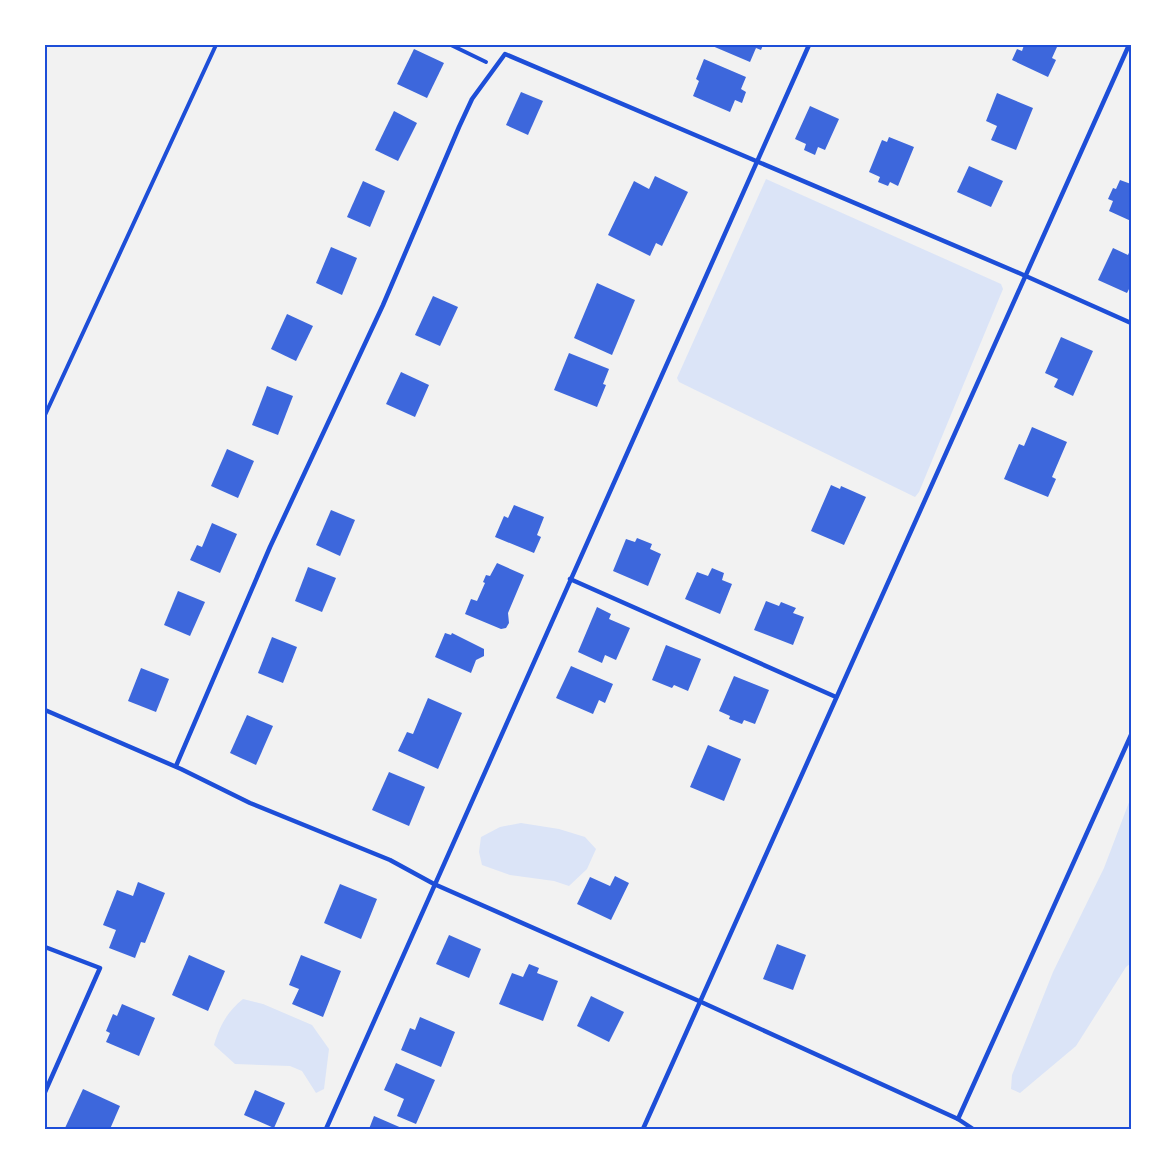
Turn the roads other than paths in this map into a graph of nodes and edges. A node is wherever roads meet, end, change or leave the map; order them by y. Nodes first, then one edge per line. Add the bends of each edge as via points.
1 (809, 45) edge
2 (1129, 45) edge
3 (758, 161) junction
4 (1025, 276) junction
5 (1131, 323) edge
6 (570, 579) junction
7 (836, 697) junction
8 (45, 711) edge
9 (1131, 735) edge
10 (176, 766) junction
11 (434, 884) junction
12 (45, 947) edge
13 (699, 1001) junction
14 (47, 1080) edge
15 (45, 1092) edge
16 (958, 1119) junction
17 (326, 1129) edge
18 (643, 1129) edge
19 (973, 1129) edge

1 - 3 lane
2 - 4 lane
3 - 4 lane
3 - 6 lane
3 - 10 lane via 505,54 472,99 459,127
4 - 5 lane
4 - 7 lane
6 - 7 lane
6 - 11 lane
7 - 13 lane
8 - 10 lane
9 - 16 lane
10 - 11 lane via 250,803 390,860
11 - 13 lane
11 - 17 lane
12 - 14 lane via 100,968
13 - 16 lane
13 - 18 lane
14 - 15 lane
16 - 19 lane

